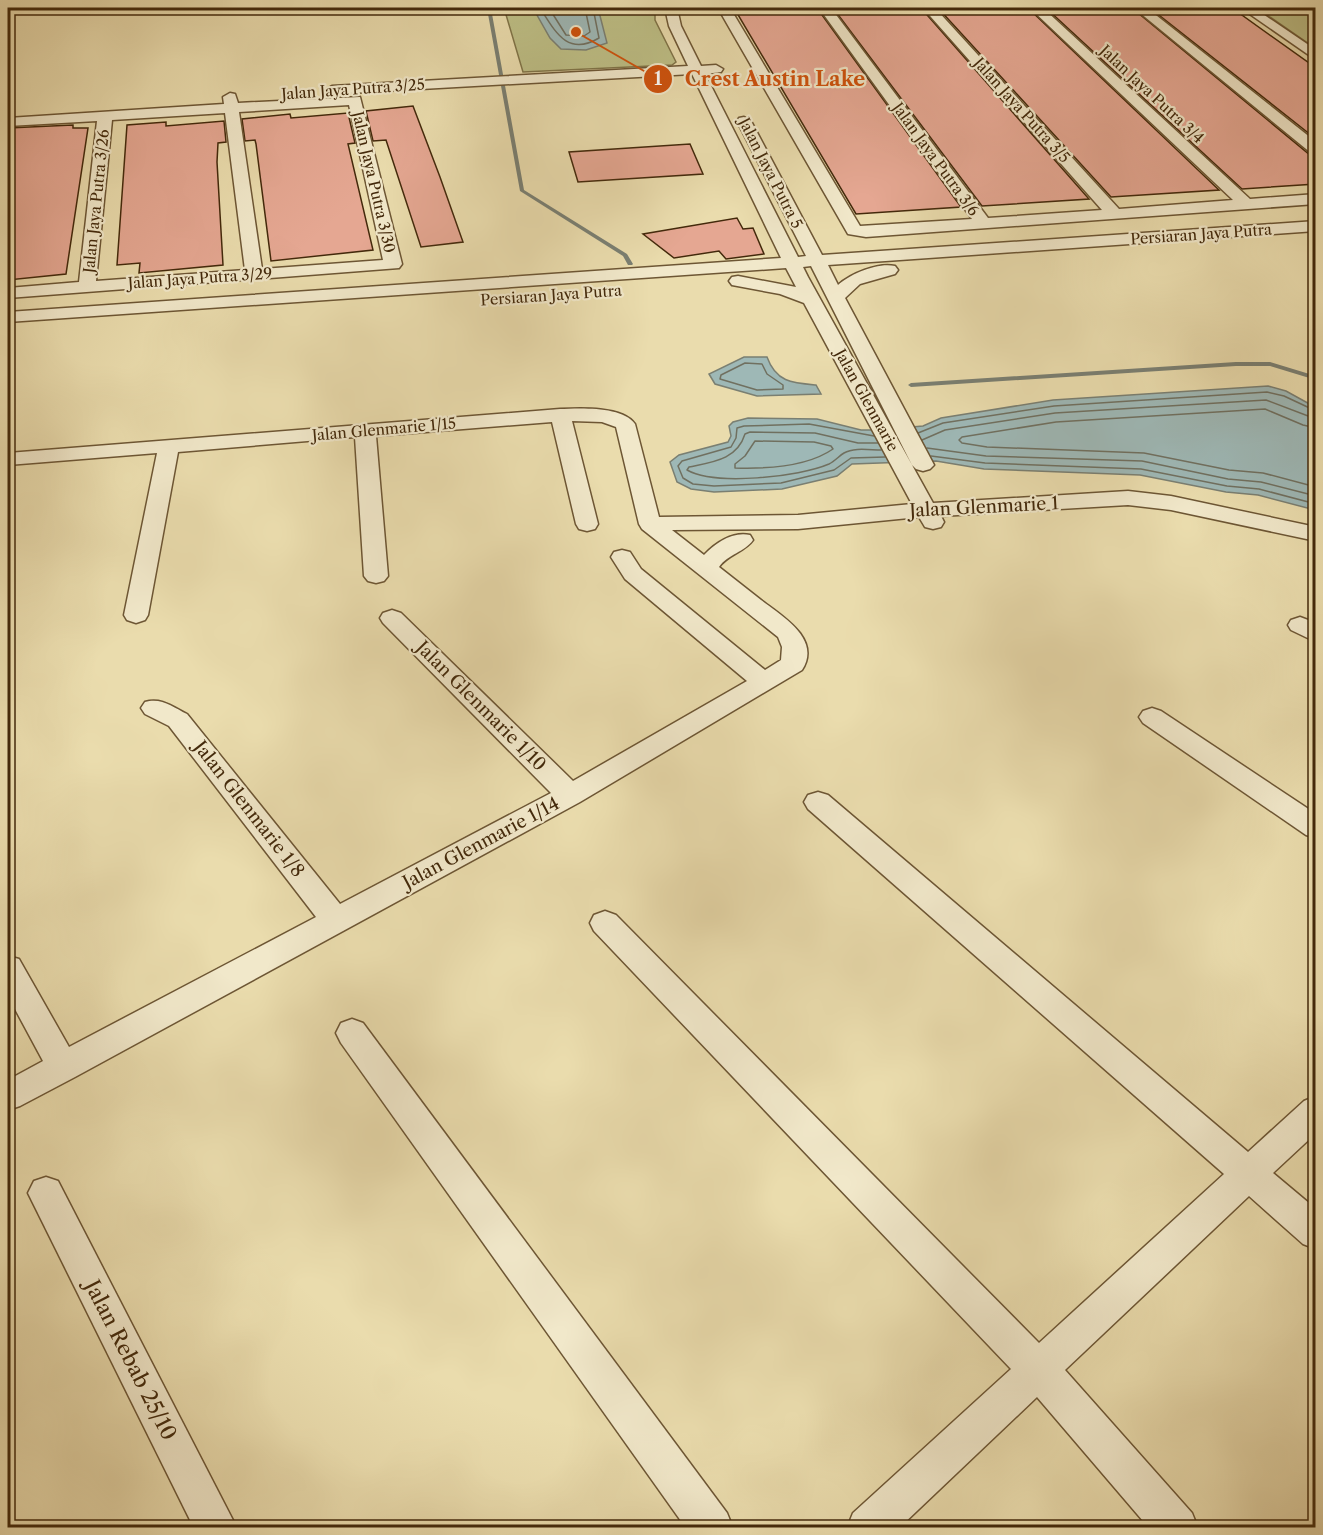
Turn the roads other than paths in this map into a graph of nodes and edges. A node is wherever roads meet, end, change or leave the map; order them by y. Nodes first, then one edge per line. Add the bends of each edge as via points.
1 (671, 8) edge
2 (724, 8) edge
3 (825, 8) edge
4 (929, 8) edge
5 (1036, 8) edge
6 (1140, 8) edge
7 (1247, 8) edge
8 (1316, 56) edge
9 (716, 69) dead end
10 (698, 70) junction
11 (355, 100) joint
12 (231, 102) junction
13 (8, 110) edge
14 (738, 111) dead end
15 (105, 115) junction
16 (8, 122) edge
17 (1316, 150) edge
18 (1316, 199) edge
19 (1246, 204) junction
20 (1114, 213) junction
21 (983, 223) junction
22 (1316, 226) edge
23 (1087, 241) junction
24 (393, 264) joint
25 (819, 268) junction
26 (796, 270) junction
27 (890, 270) junction
28 (254, 274) junction
29 (738, 281) junction
30 (87, 287) junction
31 (8, 293) edge
32 (835, 297) junction
33 (812, 300) junction
34 (8, 317) edge
35 (8, 332) edge
36 (560, 415) junction
37 (888, 420) junction
38 (365, 430) junction
39 (169, 446) junction
40 (8, 459) edge
41 (940, 516) junction
42 (587, 524) dead end
43 (650, 524) junction
44 (1250, 526) junction
45 (800, 529) junction
46 (1316, 534) edge
47 (742, 540) junction
48 (674, 544) junction
49 (1316, 546) edge
50 (622, 557) dead end
51 (707, 569) junction
52 (376, 576) dead end
53 (136, 615) dead end
54 (392, 618) dead end
55 (764, 682) junction
56 (154, 708) dead end
57 (1152, 717) dead end
58 (570, 795) junction
59 (818, 802) dead end
60 (1316, 828) edge
61 (336, 920) junction
62 (605, 923) dead end
63 (8, 968) edge
64 (352, 1033) dead end
65 (63, 1067) junction
66 (8, 1096) edge
67 (1316, 1111) edge
68 (1249, 1173) junction
69 (46, 1194) dead end
70 (1316, 1232) edge
71 (1038, 1369) junction
72 (216, 1527) edge
73 (712, 1527) edge
74 (868, 1527) edge
75 (1177, 1527) edge

1 - 10 street, Jalan Jaya Putra 5 via 675,26
2 - 21 street via 854,230
3 - 21 street, Jalan Jaya Putra 3/6
4 - 20 street, Jalan Jaya Putra 3/5
5 - 19 street, Jalan Jaya Putra 3/4
6 - 17 street
7 - 8 street
9 - 10 street, Jalan Jaya Putra 3/25
10 - 12 street, Jalan Jaya Putra 3/25 via 462,83
10 - 26 street, Jalan Jaya Putra 5
11 - 12 street, Jalan Jaya Putra 3/25
11 - 24 street, Jalan Jaya Putra 3/30
12 - 13 street, Jalan Jaya Putra 3/25
12 - 15 street, Jalan Jaya Putra 3/25
12 - 28 street
14 - 25 street, Jalan Jaya Putra 5
15 - 16 street, Jalan Jaya Putra 3/25
15 - 30 street, Jalan Jaya Putra 3/26
18 - 19 street
19 - 20 street
20 - 21 street
22 - 23 street, Persiaran Jaya Putra
23 - 25 street, Persiaran Jaya Putra
23 - 27 street, Persiaran Jaya Putra via 1086,247 1072,255
24 - 28 street, Jalan Jaya Putra 3/29
25 - 26 street, Persiaran Jaya Putra
25 - 27 street, Persiaran Jaya Putra
25 - 32 street, Jalan Glenmarie
26 - 29 street, Persiaran Jaya Putra
26 - 33 street, Jalan Glenmarie
26 - 34 street, Persiaran Jaya Putra
27 - 32 street via 854,280
28 - 30 street, Jalan Jaya Putra 3/29
29 - 33 street via 784,289
29 - 35 street, Persiaran Jaya Putra
30 - 31 street, Jalan Jaya Putra 3/29
32 - 37 street, Jalan Glenmarie
33 - 37 street, Jalan Glenmarie
36 - 38 street, Jalan Glenmarie 1/15
36 - 42 street
36 - 43 street, Jalan Glenmarie 1/15 via 597,414 625,424
37 - 41 street, Jalan Glenmarie
38 - 39 street, Jalan Glenmarie 1/15
38 - 52 street
39 - 40 street, Jalan Glenmarie 1/15
39 - 53 street
41 - 44 street, Jalan Glenmarie 1 via 1131,509
41 - 45 street, Jalan Glenmarie 1
43 - 45 street, Jalan Glenmarie 1
43 - 48 street
44 - 46 street, Jalan Glenmarie 1
44 - 49 street, Jalan Glenmarie 1
45 - 47 street, Jalan Glenmarie 1
47 - 48 street, Jalan Glenmarie 1
47 - 51 street via 720,551
48 - 51 street, Jalan Glenmarie 1/14
50 - 55 street via 633,574
51 - 55 street, Jalan Glenmarie 1/14 via 787,632 794,643 793,664
54 - 58 street, Jalan Glenmarie 1/10
55 - 58 street, Jalan Glenmarie 1/14
56 - 61 street, Jalan Glenmarie 1/8 via 178,720
57 - 60 street
58 - 61 street, Jalan Glenmarie 1/14
59 - 68 street
61 - 65 street, Jalan Glenmarie 1/14
62 - 71 street
63 - 65 street
64 - 73 street
65 - 66 street, Jalan Glenmarie 1/14
67 - 68 street
68 - 70 street
68 - 71 street
69 - 72 street, Jalan Rebab 25/10
71 - 74 street
71 - 75 street

